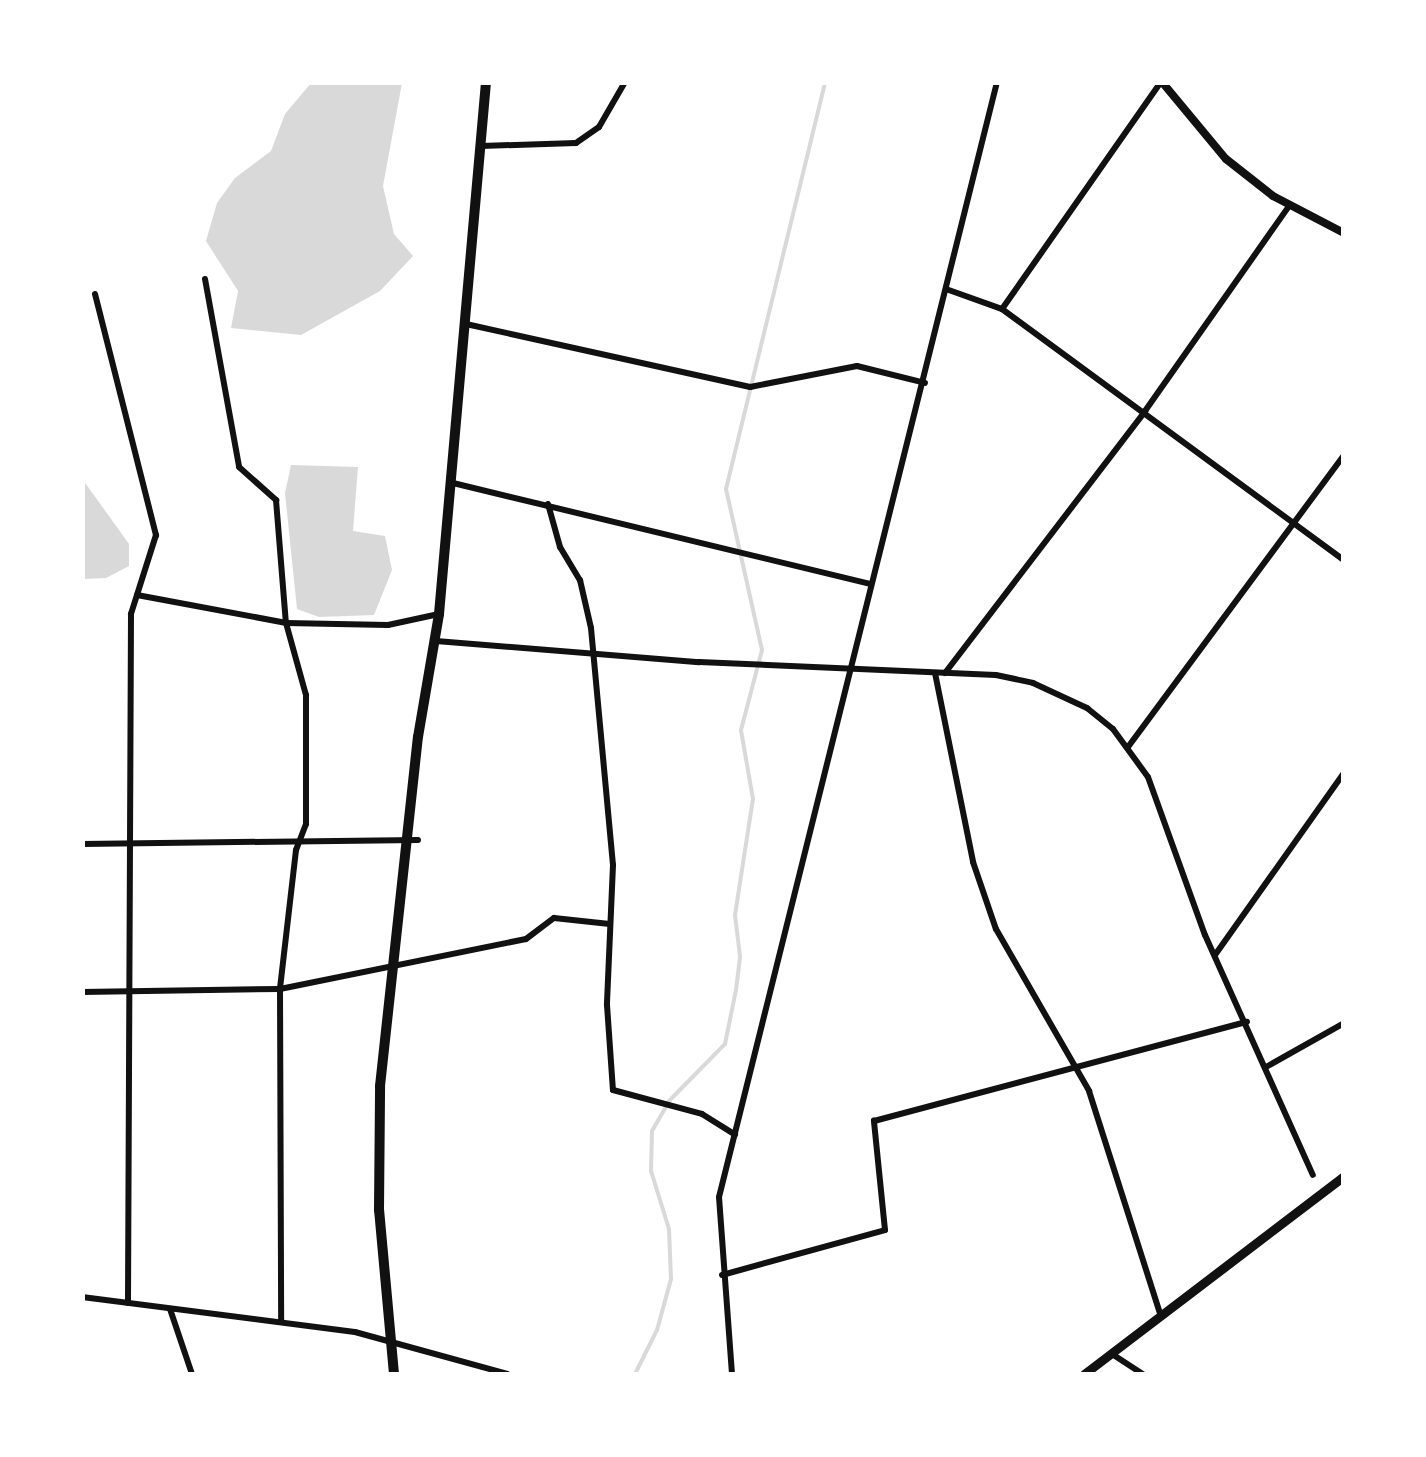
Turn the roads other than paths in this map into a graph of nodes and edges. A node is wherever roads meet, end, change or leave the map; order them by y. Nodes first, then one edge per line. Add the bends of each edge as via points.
1 (486, 82) edge
2 (626, 82) edge
3 (997, 82) edge
4 (1162, 82) edge
5 (481, 146) junction
6 (1290, 206) junction
7 (1344, 233) edge
8 (205, 279) dead end
9 (946, 288) junction
10 (95, 294) dead end
11 (1002, 309) junction
12 (466, 324) junction
13 (925, 383) junction
14 (1145, 411) junction
15 (1344, 455) edge
16 (452, 483) junction
17 (548, 504) junction
18 (1291, 522) junction
19 (1344, 560) edge
20 (870, 584) junction
21 (138, 595) junction
22 (439, 614) junction
23 (286, 623) junction
24 (436, 641) junction
25 (591, 654) junction
26 (851, 670) junction
27 (935, 673) junction
28 (945, 673) junction
29 (1128, 747) junction
30 (1344, 773) edge
31 (130, 840) junction
32 (300, 840) junction
33 (412, 840) junction
34 (82, 844) edge
35 (610, 924) junction
36 (1214, 955) junction
37 (392, 966) junction
38 (280, 989) junction
39 (82, 992) edge
40 (127, 992) junction
41 (1246, 1022) junction
42 (1344, 1023) edge
43 (1072, 1064) junction
44 (1266, 1067) junction
45 (735, 1135) junction
46 (1313, 1175) dead end
47 (1344, 1176) edge
48 (722, 1274) junction
49 (82, 1297) edge
50 (128, 1303) junction
51 (170, 1309) junction
52 (1161, 1317) junction
53 (281, 1322) junction
54 (391, 1340) junction
55 (1112, 1354) junction
56 (192, 1374) edge
57 (394, 1374) edge
58 (507, 1374) edge
59 (732, 1374) edge
60 (1084, 1374) edge
61 (1143, 1374) edge

1 - 5 main road
2 - 5 street via 599,127 576,143
3 - 9 street
4 - 6 street via 1226,159
4 - 11 street
5 - 12 main road
6 - 7 street
6 - 14 street
8 - 23 street via 239,466 276,500
9 - 11 street
9 - 13 street
10 - 21 street via 156,535
11 - 14 street
12 - 13 street via 750,387 857,366
12 - 16 main road
13 - 20 street
14 - 18 street
14 - 28 street
15 - 18 street
16 - 17 street
16 - 22 main road
17 - 20 street
17 - 25 street via 560,547 580,580
18 - 19 street
18 - 29 street
20 - 26 street
21 - 23 street
21 - 31 street via 131,614
22 - 23 street via 388,626
22 - 24 main road
23 - 32 street via 306,695 306,824
24 - 25 street
24 - 33 main road
25 - 26 street
25 - 35 street via 613,864
26 - 27 street
26 - 45 street
27 - 28 street
27 - 43 street via 974,862 996,929
28 - 29 street via 1033,683 1086,708
29 - 36 street via 1148,777
30 - 36 street
31 - 32 street
31 - 34 street
31 - 40 street
32 - 33 street
32 - 38 street
33 - 37 main road
35 - 37 street via 554,918 526,939
35 - 45 street via 613,1090 702,1114
36 - 41 street
37 - 38 street
37 - 54 main road via 378,1156
38 - 40 street
38 - 53 street
39 - 40 street
40 - 50 street
41 - 43 street
41 - 44 street
42 - 44 street
43 - 48 street via 874,1121 885,1230
43 - 52 street via 1106,1133
44 - 46 street
45 - 48 street via 716,1224
47 - 52 main road
48 - 59 street
49 - 50 street
50 - 51 street
51 - 53 street
51 - 56 street
52 - 55 main road
53 - 54 street
54 - 57 main road
54 - 58 street
55 - 60 main road
55 - 61 street

